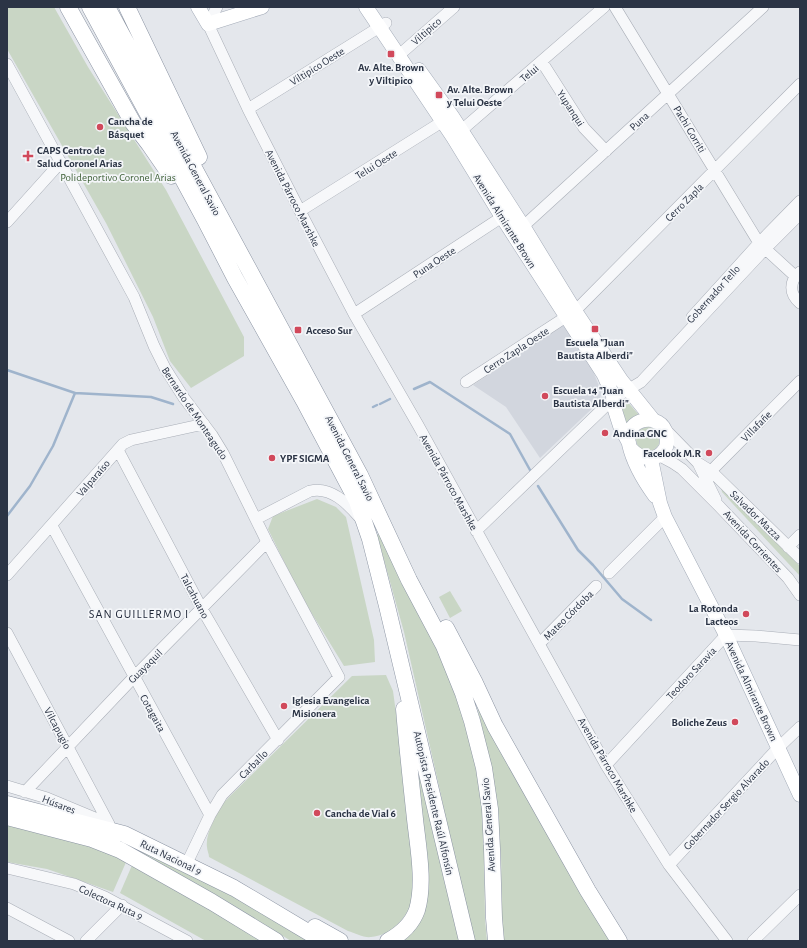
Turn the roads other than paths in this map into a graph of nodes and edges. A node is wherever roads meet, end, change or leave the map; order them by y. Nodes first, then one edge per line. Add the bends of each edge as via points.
1 (68, 7) edge
2 (90, 7) edge
3 (107, 7) edge
4 (127, 7) edge
5 (198, 7) edge
6 (217, 7) edge
7 (262, 7) edge
8 (366, 7) edge
9 (376, 7) edge
10 (454, 7) edge
11 (604, 7) edge
12 (615, 7) edge
13 (763, 7) edge
14 (208, 24) junction
15 (382, 25) junction
16 (401, 53) junction
17 (542, 62) junction
18 (7, 64) edge
19 (800, 84) edge
20 (669, 94) junction
21 (248, 109) junction
22 (447, 119) junction
23 (457, 134) junction
24 (606, 151) junction
25 (60, 160) junction
26 (715, 171) junction
27 (800, 201) edge
28 (300, 211) junction
29 (508, 214) junction
30 (800, 214) edge
31 (7, 215) edge
32 (7, 222) edge
33 (518, 230) junction
34 (762, 246) junction
35 (798, 274) edge
36 (254, 276) junction
37 (235, 278) junction
38 (800, 303) edge
39 (354, 314) junction
40 (570, 314) junction
41 (800, 381) edge
42 (466, 382) dead end
43 (628, 389) junction
44 (614, 398) junction
45 (654, 421) junction
46 (204, 424) junction
47 (666, 430) junction
48 (630, 446) junction
49 (118, 450) junction
50 (654, 457) junction
51 (698, 464) junction
52 (711, 471) junction
53 (360, 475) junction
54 (660, 503) junction
55 (718, 504) junction
56 (665, 516) junction
57 (256, 519) junction
58 (365, 524) junction
59 (52, 526) junction
60 (476, 532) junction
61 (800, 534) edge
62 (267, 542) junction
63 (788, 546) junction
64 (800, 558) edge
65 (609, 573) dead end
66 (7, 575) edge
67 (788, 578) junction
68 (596, 586) dead end
69 (800, 586) edge
70 (800, 595) edge
71 (202, 609) junction
72 (7, 633) edge
73 (726, 636) junction
74 (800, 640) edge
75 (539, 644) junction
76 (401, 665) junction
77 (134, 677) junction
78 (339, 677) joint
79 (800, 726) edge
80 (278, 740) junction
81 (68, 746) junction
82 (778, 748) junction
83 (606, 765) junction
84 (7, 786) edge
85 (25, 792) junction
86 (800, 795) edge
87 (7, 804) edge
88 (210, 815) junction
89 (7, 817) edge
90 (109, 824) junction
91 (124, 834) junction
92 (186, 865) junction
93 (668, 866) junction
94 (7, 868) edge
95 (234, 888) junction
96 (800, 895) edge
97 (122, 905) junction
98 (7, 908) edge
99 (69, 941) edge
100 (86, 941) edge
101 (187, 941) edge
102 (276, 941) edge
103 (323, 941) edge
104 (340, 941) edge
105 (388, 941) edge
106 (467, 941) edge
107 (496, 941) edge
108 (620, 941) edge
109 (727, 941) edge
110 (753, 941) edge

1 - 37 highway via 133,123 164,165 202,230
2 - 37 highway, Avenida General Savio
3 - 36 highway, Avenida General Savio
4 - 36 highway
5 - 14 main road, Avenida Párroco Marshke
6 - 14 street
7 - 14 main road
8 - 15 main road, Avenida Almirante Brown
9 - 15 main road, Avenida Almirante Brown
10 - 16 street, Viltipico
11 - 17 street, Telui
12 - 20 street, Pachi Gorriti
13 - 20 street, Puna
14 - 21 street, Avenida Párroco Marshke
15 - 16 main road, Avenida Almirante Brown
15 - 21 street, Viltipico Oeste
16 - 22 main road, Avenida Almirante Brown
17 - 23 street, Telui
17 - 24 street, Yupanqui via 584,128
18 - 25 street, Bernardo de Monteagudo
19 - 26 street, Cerro Zapla
20 - 24 street, Puna
20 - 26 street, Pachi Gorriti
21 - 28 street, Avenida Párroco Marshke
22 - 23 main road, Avenida Almirante Brown
22 - 28 street, Telui Oeste
23 - 29 main road, Avenida Almirante Brown
24 - 33 street, Puna
25 - 31 street
25 - 32 street
25 - 46 street, Bernardo de Monteagudo via 134,297 164,368
26 - 34 street, Pachi Gorriti
26 - 40 street, Cerro Zapla
27 - 34 street, Gobernador Tello
28 - 39 street, Avenida Párroco Marshke
29 - 33 main road, Avenida Almirante Brown
29 - 39 street, Puna Oeste
30 - 34 street, Gobernador Tello
33 - 40 main road, Avenida Almirante Brown
34 - 35 street, Pachi Gorriti
34 - 43 street, Gobernador Tello via 641,382
35 - 38 street via 791,288
36 - 53 highway, Avenida General Savio
37 - 58 highway, Avenida General Savio via 351,488
39 - 60 street, Avenida Párroco Marshke
40 - 42 street, Cerro Zapla Oeste
40 - 43 main road, Avenida Almirante Brown
40 - 44 main road, Avenida Almirante Brown
41 - 52 street, Villafañe
43 - 44 street, Gobernador Tello
43 - 45 main road, Avenida Almirante Brown
44 - 48 main road, Avenida Almirante Brown via 620,426
44 - 60 street, Gobernador Tello
45 - 47 main road
45 - 48 main road via 643,420 633,426 628,437
46 - 49 street, Valparaíso via 131,440
46 - 57 street, Bernardo de Monteagudo via 228,461
47 - 50 main road via 668,442 664,450
47 - 51 street, Avenida Corrientes
48 - 50 main road via 641,457
48 - 54 main road, Avenida Almirante Brown via 642,474
49 - 59 street, Valparaíso
49 - 71 street, Talcahuano
50 - 54 main road
50 - 55 street, Avenida Corrientes via 682,469
51 - 52 street, Salvador Mazza
51 - 55 street, Avenida Corrientes
52 - 63 street, Salvador Mazza
53 - 107 highway, Avenida General Savio via 409,580 444,646 472,721 484,768 490,810
53 - 108 highway via 426,591 495,726 592,898
54 - 56 main road, Avenida Almirante Brown
55 - 67 street, Avenida Corrientes
56 - 65 street
56 - 73 main road, Avenida Almirante Brown
57 - 58 street via 315,490 329,492 345,502
57 - 62 street, Bernardo de Monteagudo
58 - 76 highway, Avenida General Savio
59 - 66 street, Valparaíso
59 - 77 street, Cotagaita
60 - 75 street, Avenida Párroco Marshke
61 - 63 street
62 - 71 street, Guayaquil
62 - 78 street, Bernardo de Monteagudo
63 - 64 street, Salvador Mazza
67 - 69 street, Avenida Corrientes
67 - 70 street, Avenida Corrientes
68 - 75 street, Mateo Córdoba
71 - 77 street, Guayaquil
71 - 80 street, Talcahuano
72 - 81 street, Vilcapugio
73 - 74 street
73 - 82 main road, Avenida Almirante Brown
73 - 83 street, Teodoro Saravia
75 - 83 street, Avenida Párroco Marshke
76 - 105 highway via 419,854 420,890 416,912 410,924
76 - 106 highway, Autopista Presidente Raúl Alfonsín
77 - 81 street, Guayaquil
77 - 88 street, Cotagaita
78 - 80 street, Carballo
79 - 82 street, Gobernador Sergio Alvarado
80 - 88 street, Carballo via 226,792
81 - 85 street, Guayaquil
81 - 90 street, Vilcapugio
82 - 86 main road, Avenida Almirante Brown
82 - 93 street, Gobernador Sergio Alvarado
83 - 93 street, Avenida Párroco Marshke
84 - 85 street, Húsares
85 - 90 street, Húsares
87 - 91 highway, Ruta Nacional 9
88 - 92 street, Carballo
89 - 102 highway, Ruta Nacional 9 via 85,837 120,850
90 - 91 street, Húsares
91 - 92 highway, Ruta Nacional 9
92 - 95 highway, Ruta Nacional 9
93 - 109 street, Avenida Párroco Marshke
94 - 97 street, Colectora Ruta 9 via 74,884
95 - 103 highway, Ruta Nacional 9
95 - 104 highway via 270,901
96 - 110 street
97 - 100 street
97 - 101 street, Colectora Ruta 9
98 - 99 street

